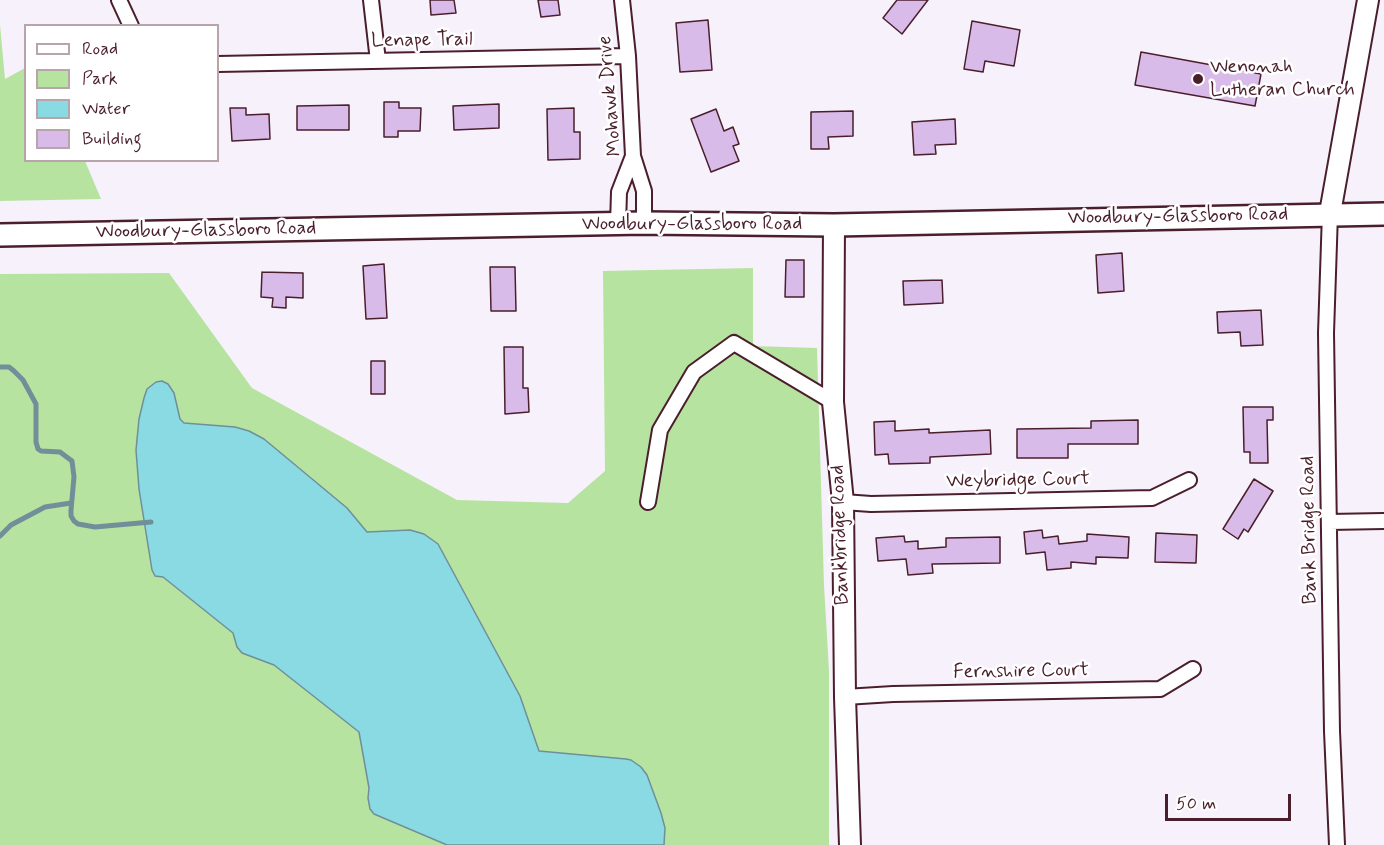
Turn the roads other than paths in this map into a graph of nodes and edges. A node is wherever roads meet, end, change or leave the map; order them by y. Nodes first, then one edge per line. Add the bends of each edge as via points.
1 (119, 0) edge
2 (371, 0) edge
3 (622, 0) edge
4 (1368, 0) edge
5 (130, 24) edge
6 (628, 56) junction
7 (378, 61) junction
8 (219, 64) edge
9 (633, 156) junction
10 (1330, 213) junction
11 (1384, 214) edge
12 (644, 224) junction
13 (618, 225) junction
14 (834, 225) junction
15 (0, 235) edge
16 (833, 402) junction
17 (1190, 480) dead end
18 (648, 502) dead end
19 (843, 502) junction
20 (1384, 521) edge
21 (1329, 522) junction
22 (1193, 669) dead end
23 (845, 697) junction
24 (850, 845) edge
25 (1337, 845) edge

1 - 5 street
2 - 7 street
3 - 6 street, Mohawk Drive
4 - 10 street
6 - 7 street, Lenape Trail
6 - 9 street, Mohawk Drive
7 - 8 street, Lenape Trail
9 - 12 street, Mohawk Drive via 644,191
9 - 13 street via 619,192
10 - 11 main road, Woodbury-Glassboro Road
10 - 14 main road, Woodbury-Glassboro Road
10 - 21 street, Bank Bridge Road via 1326,333
12 - 13 main road, Woodbury-Glassboro Road
12 - 14 main road, Woodbury-Glassboro Road
13 - 15 main road, Woodbury-Glassboro Road
14 - 16 street, Bankbridge Road
16 - 18 street via 735,343 694,372 660,430
16 - 19 street, Bankbridge Road
17 - 19 street, Weybridge Court via 1152,498
19 - 23 street, Bankbridge Road
20 - 21 street
21 - 25 street, Bank Bridge Road
22 - 23 street, Fernshire Court via 1160,689
23 - 24 street, Bankbridge Road

